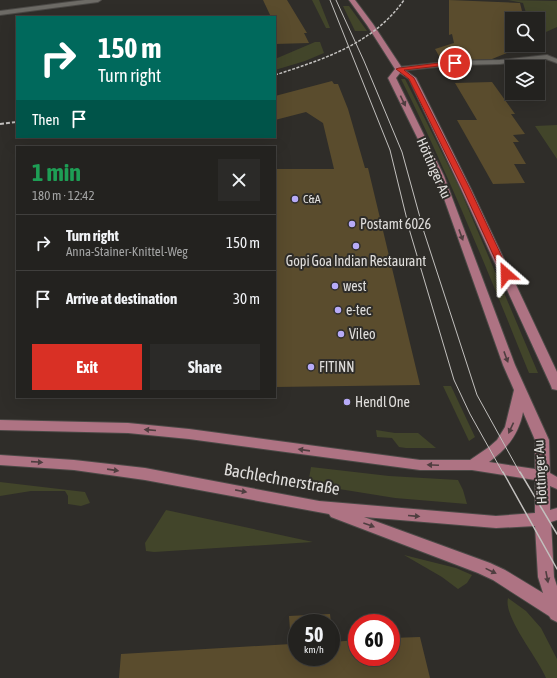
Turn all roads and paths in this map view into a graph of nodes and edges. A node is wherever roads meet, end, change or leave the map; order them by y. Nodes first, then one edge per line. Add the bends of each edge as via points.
1 (98, 0) edge
2 (352, 0) edge
3 (0, 13) edge
4 (557, 60) edge
5 (399, 69) junction
6 (557, 386) edge
7 (519, 390) junction
8 (0, 426) edge
9 (0, 460) edge
10 (472, 465) junction
11 (542, 476) junction
12 (557, 483) edge
13 (320, 507) junction
14 (549, 516) edge
15 (556, 612) edge

1 - 3 street
2 - 5 main road
4 - 5 street via 547,57 526,58
5 - 6 main road, Höttinger Au via 412,78
5 -> 7 main road, Höttinger Au via 392,78 440,176
7 -> 10 main road via 516,416 510,431 498,449
7 - 11 main road, Höttinger Au via 542,440
10 -> 8 main road, Bachlechnerstraße via 420,465 128,428
9 -> 13 main road, Bachlechnerstraße via 74,465 145,474
10 - 11 main road, Bachlechnerstraße
11 - 12 main road, Bachlechnerstraße
11 - 14 main road, Höttinger Au
13 -> 14 main road, Bachlechnerstraße via 480,522 504,522
13 -> 15 main road via 484,568
14 -> 15 main road, Höttinger Au via 546,577

